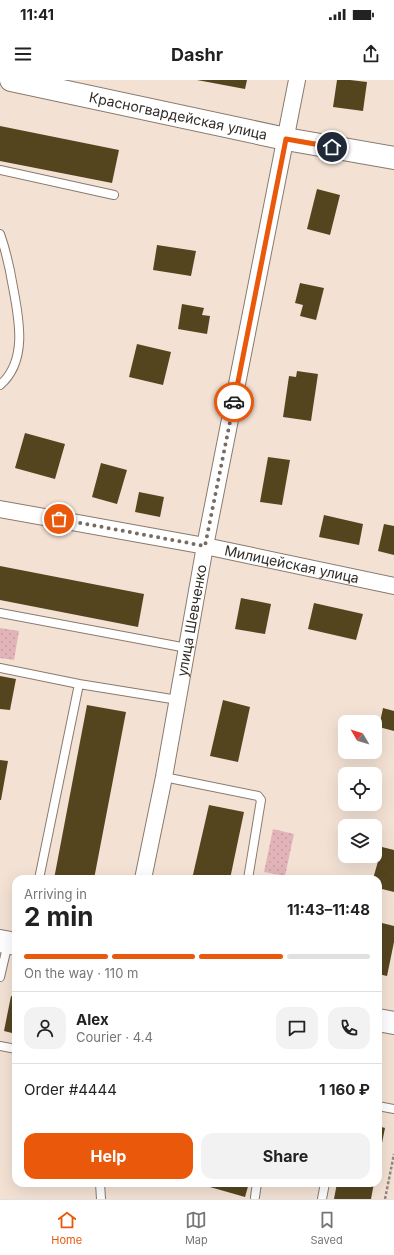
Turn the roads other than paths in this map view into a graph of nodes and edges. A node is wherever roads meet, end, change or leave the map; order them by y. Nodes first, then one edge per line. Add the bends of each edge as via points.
1 (10, 80) edge
2 (297, 80) edge
3 (286, 139) junction
4 (394, 158) edge
5 (0, 170) edge
6 (114, 195) dead end
7 (0, 234) edge
8 (0, 385) edge
9 (0, 509) edge
10 (205, 546) junction
11 (394, 586) edge
12 (0, 613) edge
13 (187, 648) junction
14 (0, 668) edge
15 (79, 684) junction
16 (178, 700) junction
17 (164, 777) junction
18 (39, 875) edge
19 (145, 875) edge
20 (249, 875) edge
21 (8, 942) edge
22 (0, 977) edge
23 (382, 1021) edge
24 (394, 1023) edge
25 (0, 1046) edge
26 (12, 1049) edge
27 (382, 1107) edge
28 (394, 1109) edge
29 (100, 1187) edge
30 (256, 1187) edge
31 (324, 1187) edge
32 (254, 1197) dead end
33 (101, 1199) edge
34 (322, 1199) edge

1 - 3 street, Красногвардейская улица
2 - 3 street, улица Шевченко
3 - 4 street, Красногвардейская улица
3 - 10 street, улица Шевченко
5 - 6 lane
7 - 8 lane via 19,316 19,344 15,365
9 - 10 street, Милицейская улица
10 - 11 street, Милицейская улица
10 - 13 street, улица Шевченко
12 - 13 lane
13 - 16 street, улица Шевченко
14 - 15 lane
15 - 16 lane
15 - 18 lane
16 - 17 street, улица Шевченко
17 - 19 street, улица Шевченко
17 - 20 lane via 258,796 261,800
21 - 22 lane
23 - 24 street
25 - 26 lane
27 - 28 lane
29 - 33 lane
30 - 32 lane
31 - 34 lane

